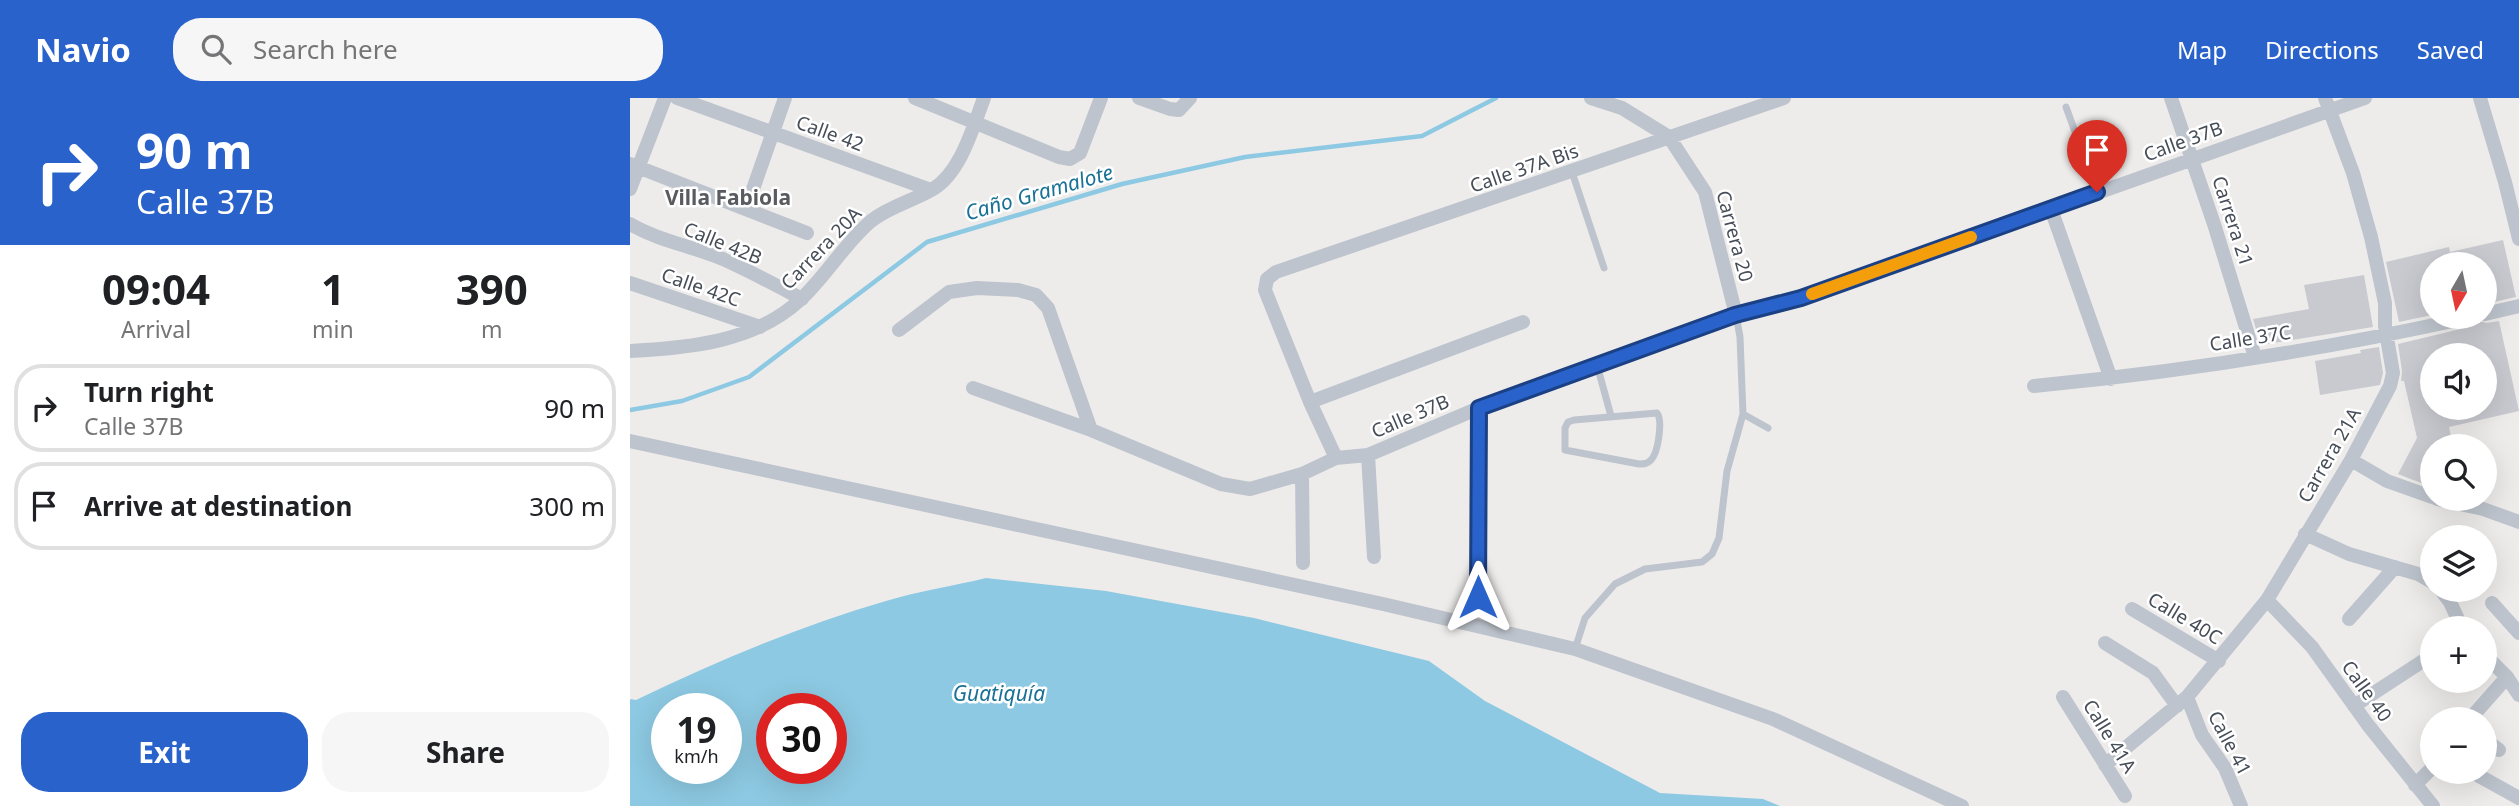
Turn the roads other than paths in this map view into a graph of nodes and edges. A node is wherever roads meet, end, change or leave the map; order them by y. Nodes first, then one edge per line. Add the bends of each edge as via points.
1 (665, 98) edge
2 (677, 98) edge
3 (785, 98) edge
4 (915, 98) edge
5 (984, 98) edge
6 (1101, 98) edge
7 (1139, 98) edge
8 (1190, 98) edge
9 (1591, 98) edge
10 (1784, 98) edge
11 (2171, 98) edge
12 (2365, 98) edge
13 (2480, 98) edge
14 (2327, 104) edge
15 (2066, 107) dead end
16 (975, 121) junction
17 (774, 133) junction
18 (1669, 137) junction
19 (2192, 159) junction
20 (634, 165) edge
21 (1572, 172) junction
22 (630, 189) edge
23 (931, 190) junction
24 (2097, 192) junction
25 (746, 209) junction
26 (2051, 209) junction
27 (630, 224) edge
28 (807, 233) dead end
29 (2519, 239) edge
30 (1604, 268) dead end
31 (630, 283) edge
32 (802, 299) junction
33 (2519, 306) edge
34 (2497, 311) edge
35 (1735, 315) junction
36 (1523, 322) dead end
37 (760, 327) junction
38 (2420, 328) edge
39 (899, 330) dead end
40 (2387, 335) junction
41 (630, 351) edge
42 (2255, 357) junction
43 (1597, 365) junction
44 (2111, 379) junction
45 (2034, 386) dead end
46 (973, 388) dead end
47 (1310, 402) junction
48 (1479, 408) junction
49 (1743, 414) junction
50 (1611, 416) junction
51 (1768, 428) dead end
52 (1091, 430) junction
53 (630, 441) edge
54 (1368, 455) junction
55 (1336, 458) junction
56 (2351, 460) junction
57 (1302, 474) junction
58 (2420, 493) edge
59 (2489, 511) edge
60 (2519, 522) edge
61 (2305, 534) junction
62 (1374, 557) dead end
63 (1303, 563) dead end
64 (2395, 567) junction
65 (2420, 575) edge
66 (1478, 597) dead end
67 (2267, 600) junction
68 (2492, 603) dead end
69 (2132, 609) dead end
70 (2349, 619) dead end
71 (2519, 633) edge
72 (2105, 643) dead end
73 (1575, 649) junction
74 (2218, 661) junction
75 (2420, 662) edge
76 (2497, 667) edge
77 (2507, 677) junction
78 (2519, 695) edge
79 (2063, 698) dead end
80 (2182, 701) junction
81 (2354, 706) junction
82 (2481, 707) edge
83 (2105, 765) junction
84 (2420, 780) edge
85 (2494, 784) edge
86 (2415, 785) junction
87 (2125, 796) dead end
88 (2519, 798) edge
89 (1962, 806) edge
90 (2241, 806) edge
91 (2433, 806) edge

1 - 20 street
2 - 17 street, Calle 42
3 - 17 street
4 - 16 street
5 - 16 street, Carrera 20A
6 - 16 street via 1080,153 1070,159
7 - 8 street via 1170,110 1179,110
9 - 18 street, Carrera 20 via 1622,108
10 - 18 street, Calle 37A Bis
11 - 19 street, Carrera 21
12 - 14 street, Calle 37B
13 - 29 street
14 - 19 street, Calle 37B
14 - 40 street, Carrera 21A via 2371,237
15 - 24 lane
16 - 23 street, Carrera 20A via 945,181
17 - 23 street, Calle 42
17 - 25 street
18 - 21 street, Calle 37A Bis
18 - 35 street, Carrera 20 via 1705,192
19 - 24 street, Calle 37B
19 - 42 street, Carrera 21
20 - 22 street
20 - 25 street
21 - 30 lane
21 - 47 street, Calle 37A Bis via 1276,272 1267,279 1265,290
23 - 32 street, Carrera 20A via 872,221
24 - 26 street, Calle 37B
25 - 28 street
26 - 35 street, Calle 37B via 1801,298
26 - 44 street
27 - 32 street, Calle 42B via 724,260
31 - 37 street, Calle 42C
32 - 37 street, Carrera 20A
33 - 34 street
35 - 43 street, Calle 37B
35 - 49 lane
36 - 47 street
37 - 41 street, Carrera 20A via 716,341
38 - 40 street, Calle 37C
39 - 52 street via 948,292 977,288 1036,295 1048,308
40 - 42 street, Calle 37C
40 - 56 street, Carrera 21A via 2393,373 2390,386
42 - 44 street, Calle 37C
43 - 48 street, Calle 37B
43 - 50 lane
44 - 45 street, Calle 37C
46 - 52 street, Calle 37B
47 - 55 street
48 - 54 street, Calle 37B
48 - 66 street
49 - 51 lane
49 - 73 lane via 1712,554 1702,562 1645,569 1615,584 1585,618
50 - 50 lane via 1568,422 1565,450 1639,464 1652,459 1661,423 1657,413
52 - 57 street, Calle 37B via 1221,484 1250,489
53 - 73 street
54 - 55 street, Calle 37B
54 - 62 street
55 - 57 street, Calle 37B
56 - 58 street via 2387,481
56 - 61 street, Carrera 21A
57 - 63 street
59 - 60 street
61 - 64 street via 2349,554
61 - 67 street, Carrera 21A
64 - 65 street
64 - 70 street
67 - 74 street, Carrera 21A
67 - 81 street, Calle 40 via 2312,647
68 - 71 street
69 - 74 street, Calle 40C
72 - 80 street, Calle 41 via 2153,673
73 - 89 street via 1773,719
74 - 80 street, Carrera 21A
75 - 81 street
76 - 77 street
77 - 78 street
77 - 82 street
79 - 83 street, Calle 41A
80 - 83 street, Carrera 21A
80 - 90 street, Calle 41 via 2225,768
81 - 86 street, Calle 40
83 - 87 street, Calle 41A
84 - 86 street
85 - 88 street
86 - 91 street, Calle 40

